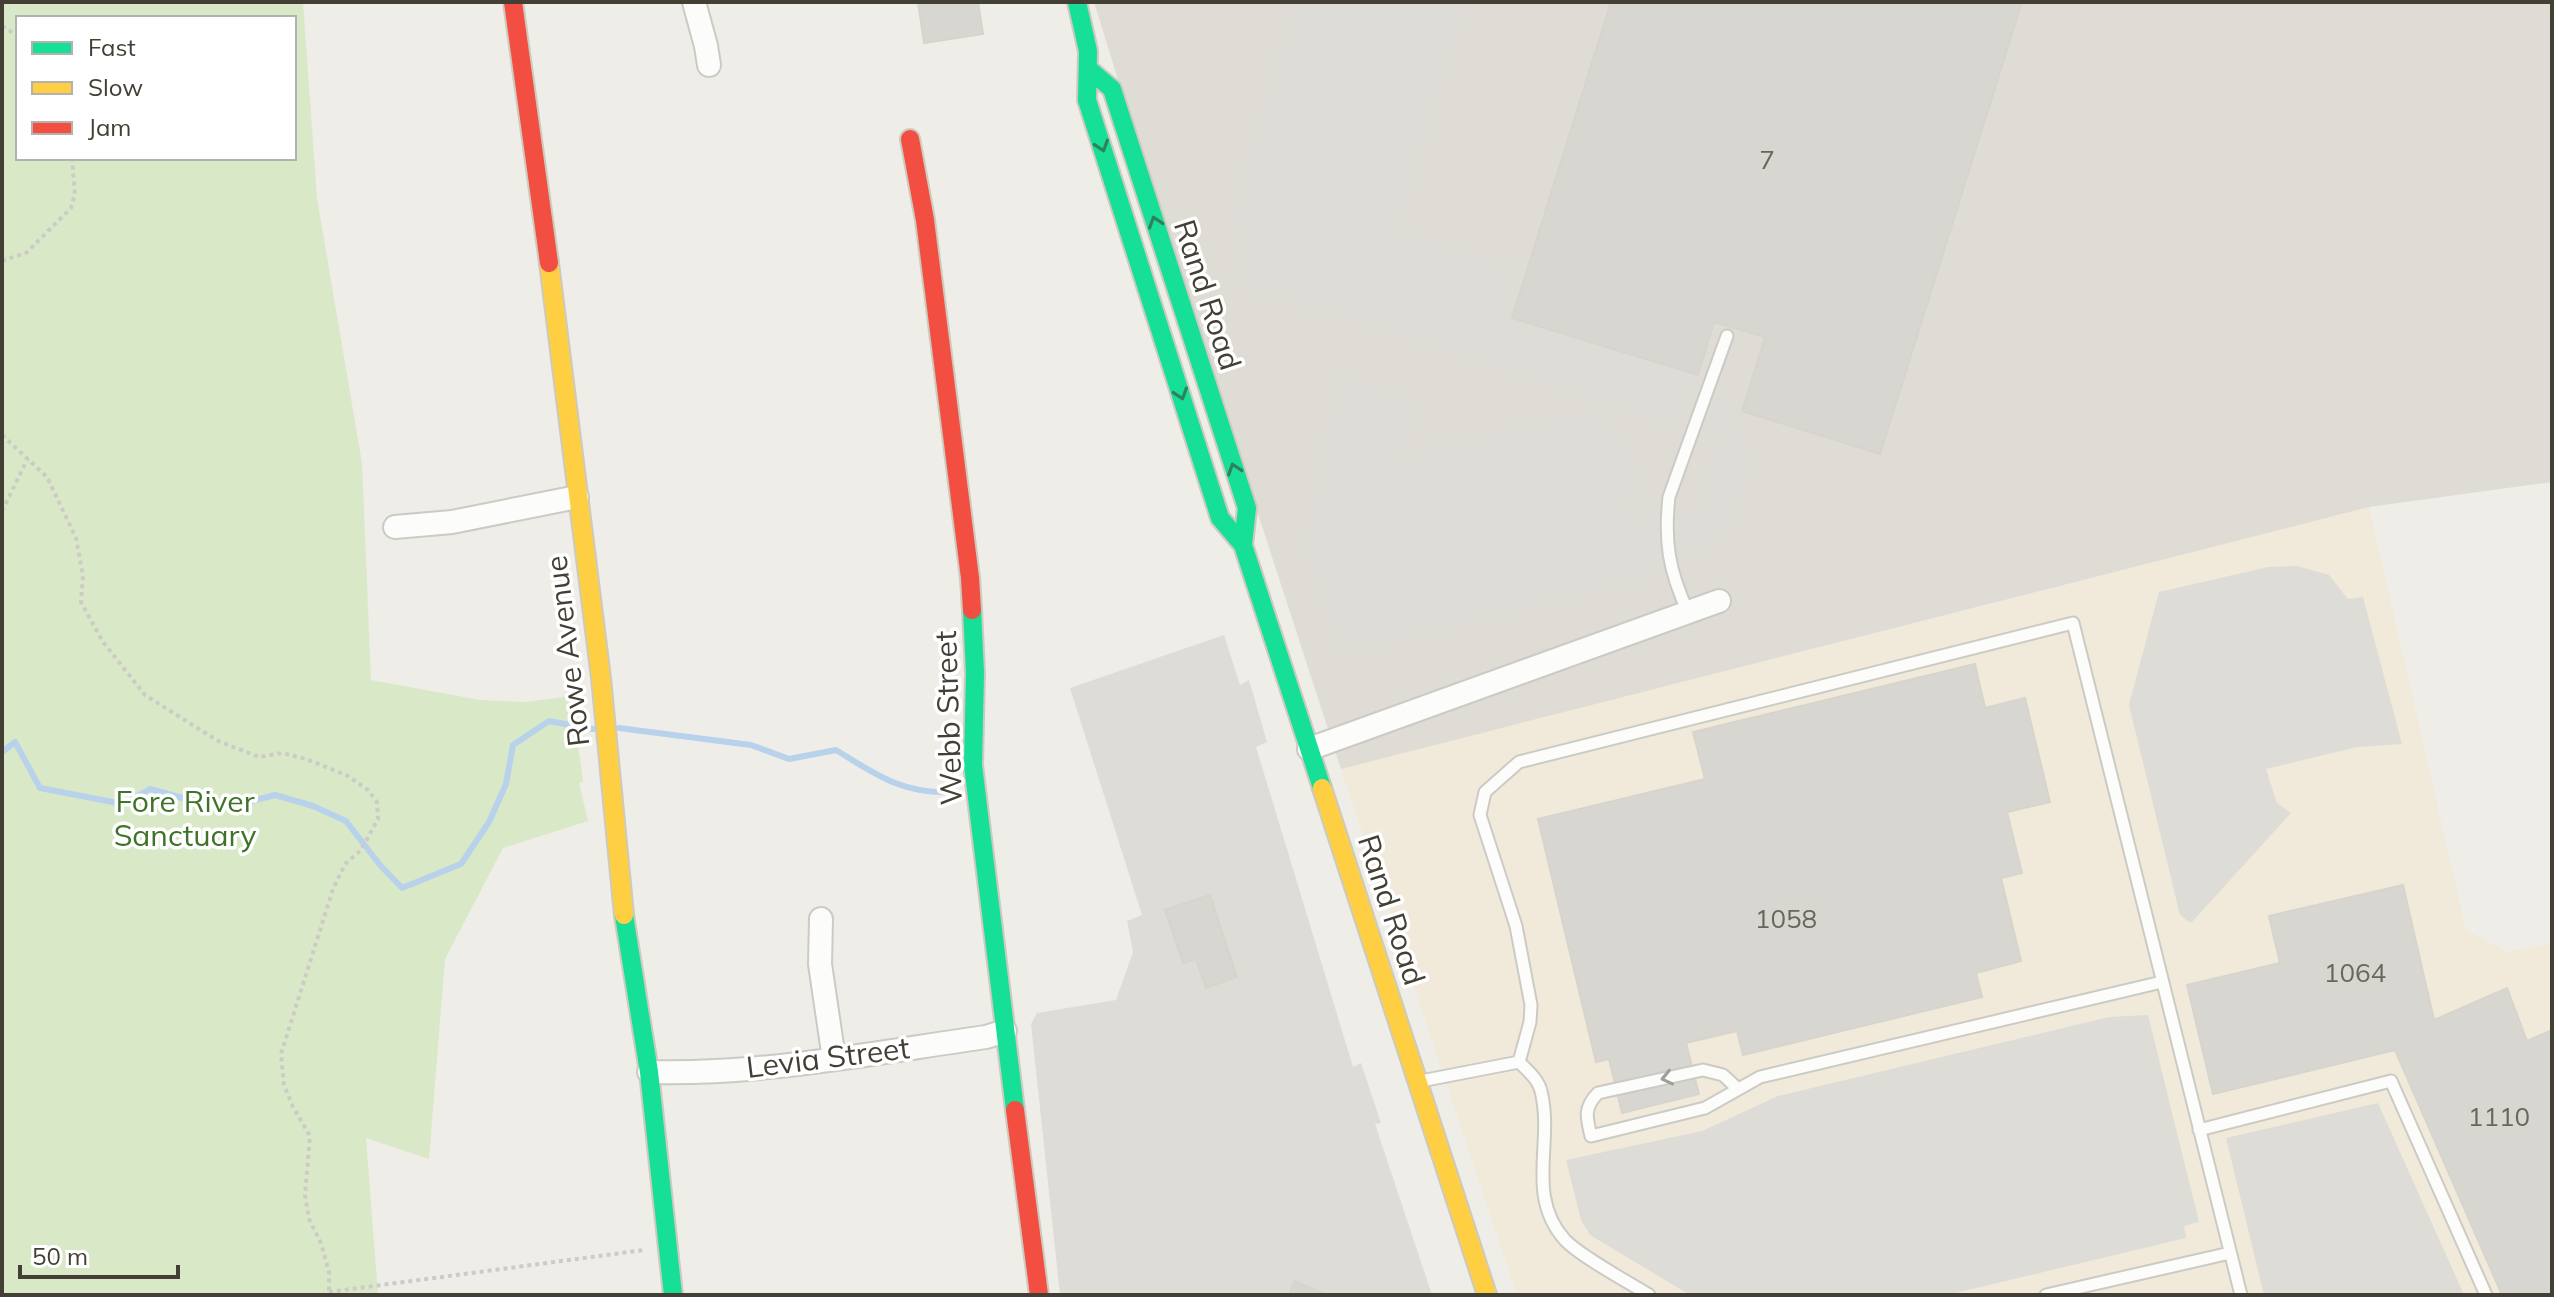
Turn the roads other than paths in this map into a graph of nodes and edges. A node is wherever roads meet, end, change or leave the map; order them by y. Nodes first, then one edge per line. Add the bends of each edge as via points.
1 (513, 2) edge
2 (694, 2) edge
3 (1077, 2) edge
4 (709, 65) dead end
5 (1091, 71) junction
6 (910, 139) dead end
7 (1727, 336) dead end
8 (577, 497) junction
9 (395, 527) dead end
10 (1243, 545) junction
11 (1719, 601) dead end
12 (1688, 612) junction
13 (1309, 749) junction
14 (821, 919) dead end
15 (2162, 982) junction
16 (1005, 1031) junction
17 (834, 1059) junction
18 (1519, 1062) junction
19 (649, 1072) junction
20 (1417, 1082) junction
21 (1738, 1089) junction
22 (2199, 1130) junction
23 (2230, 1253) junction
24 (1486, 1294) edge
25 (673, 1295) edge
26 (1039, 1295) edge
27 (1649, 1295) edge
28 (2046, 1295) edge
29 (2241, 1295) edge
30 (2486, 1295) edge

1 - 8 street, Rowe Avenue
2 - 4 street
3 - 5 street, Rand Road
5 -> 10 street, Rand Road via 1087,100 1215,503 1220,518
10 -> 5 street, Rand Road via 1247,508 1112,89
6 - 16 street, Webb Street via 970,578 973,765
7 - 12 lane via 1669,497 1668,552
8 - 9 street via 452,522
8 - 19 street, Rowe Avenue via 601,678 621,896
10 - 13 street, Rand Road
11 - 12 street
12 - 13 street
13 - 20 street, Rand Road
14 - 17 street via 820,964
15 - 18 lane via 2073,623 1519,762 1485,792 1480,815 1516,926 1531,1005
15 - 21 lane via 1760,1077
15 - 22 lane
16 - 17 street, Levia Street
16 - 26 street, Webb Street
17 - 19 street, Levia Street via 694,1073
18 - 20 lane
18 - 27 lane via 1541,1089 1541,1182 1548,1217 1567,1243
19 - 25 street, Rowe Avenue
20 - 24 street, Rand Road
21 -> 21 lane via 1723,1075 1703,1070 1598,1093 1586,1115 1591,1136 1705,1108
22 - 23 lane
22 - 30 lane via 2391,1081
23 - 28 lane
23 - 29 lane

